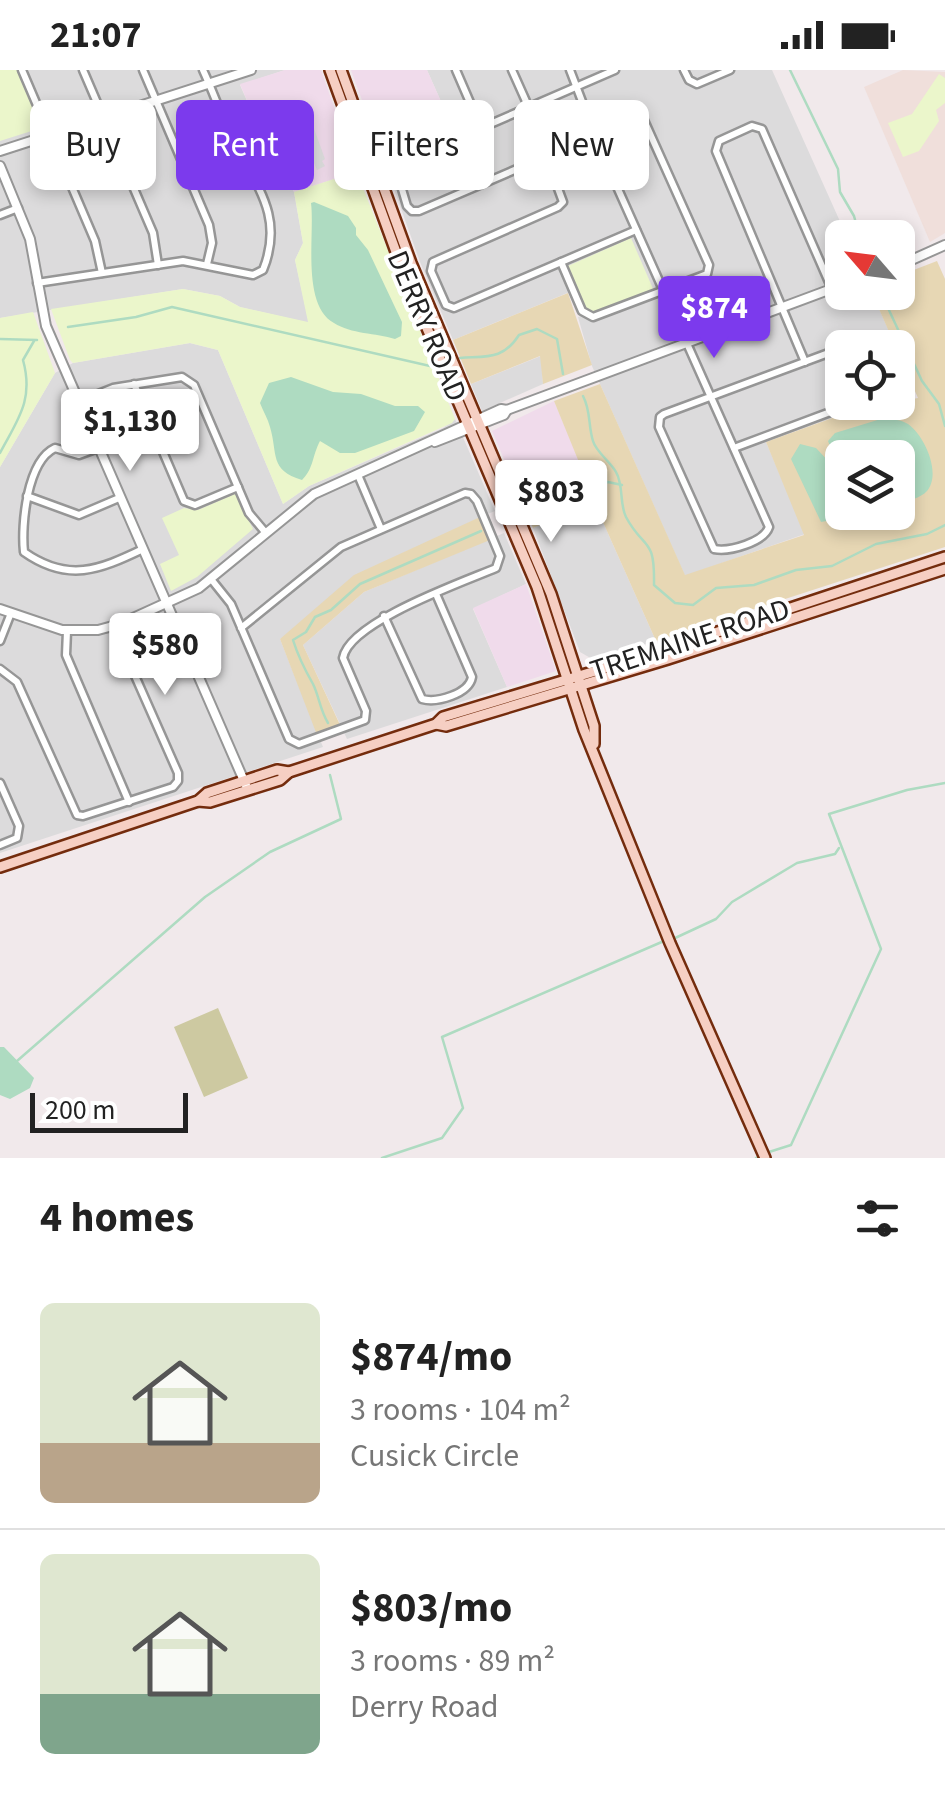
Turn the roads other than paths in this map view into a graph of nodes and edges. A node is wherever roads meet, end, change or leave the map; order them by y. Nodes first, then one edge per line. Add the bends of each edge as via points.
1 (22, 70) edge
2 (82, 70) edge
3 (143, 70) edge
4 (204, 70) edge
5 (252, 70) edge
6 (330, 70) edge
7 (341, 70) edge
8 (456, 70) edge
9 (512, 70) edge
10 (570, 70) edge
11 (616, 70) edge
12 (684, 70) edge
13 (730, 70) edge
14 (209, 84) junction
15 (577, 87) junction
16 (35, 100) edge
17 (95, 100) edge
18 (156, 100) junction
19 (469, 100) edge
20 (525, 100) edge
21 (547, 100) edge
22 (582, 100) edge
23 (649, 131) edge
24 (30, 142) edge
25 (0, 152) edge
26 (0, 166) edge
27 (74, 190) edge
28 (134, 190) edge
29 (402, 190) edge
30 (468, 190) edge
31 (560, 190) edge
32 (619, 190) edge
33 (18, 208) junction
34 (0, 215) edge
35 (636, 230) junction
36 (945, 244) edge
37 (915, 258) edge
38 (561, 262) junction
39 (207, 264) junction
40 (158, 265) junction
41 (825, 272) edge
42 (102, 273) junction
43 (37, 283) junction
44 (825, 291) edge
45 (663, 292) junction
46 (784, 306) junction
47 (686, 343) junction
48 (825, 355) edge
49 (805, 362) junction
50 (134, 384) junction
51 (712, 397) junction
52 (78, 402) junction
53 (825, 414) edge
54 (474, 424) junction
55 (98, 448) junction
56 (734, 448) junction
57 (358, 475) junction
58 (238, 486) junction
59 (26, 496) junction
60 (120, 498) junction
61 (381, 530) junction
62 (265, 532) junction
63 (143, 549) junction
64 (945, 557) edge
65 (945, 569) edge
66 (211, 579) junction
67 (436, 594) junction
68 (167, 603) junction
69 (0, 609) edge
70 (11, 613) junction
71 (384, 616) junction
72 (113, 626) junction
73 (241, 628) junction
74 (67, 631) junction
75 (0, 641) edge
76 (0, 669) edge
77 (575, 683) junction
78 (0, 783) edge
79 (246, 785) junction
80 (130, 802) junction
81 (0, 845) edge
82 (0, 867) edge
83 (765, 1158) edge

1 - 16 street
2 - 17 street
3 - 18 street
4 - 14 street
5 - 14 street
6 - 54 main road, DERRY ROAD via 404,274
7 - 54 main road, DERRY ROAD
8 - 19 street
9 - 20 street
10 - 15 street
11 - 15 street
12 - 13 street via 697,84
14 - 18 street
14 - 39 street via 265,197 271,241 258,274
15 - 21 street
15 - 22 street
18 - 39 street via 211,229
23 - 45 street via 710,268
24 - 25 street
26 - 33 street
27 - 42 street
28 - 40 street
29 - 30 street via 409,209 420,211
31 - 38 street via 561,204 431,268 444,304 454,308
32 - 35 street
33 - 34 street
33 - 43 street
35 - 38 street
35 - 45 street
36 - 37 street
38 - 45 street via 590,317
39 - 40 street
40 - 42 street
41 - 46 street via 763,131 752,126 722,138 715,148
42 - 43 street
43 - 52 street via 46,326
44 - 46 street
45 - 47 street
46 - 47 street
46 - 49 street
47 - 51 street
47 - 54 street
48 - 49 street
49 - 51 street
50 - 52 street
50 - 58 street via 182,377 192,382
50 - 58 street via 184,501 195,505
51 - 56 street
51 - 56 street via 664,414 658,424 711,545 720,551 769,530
52 - 55 street
53 - 56 street
54 - 57 street
54 - 77 main road, DERRY ROAD
55 - 59 street via 78,455 48,451
55 - 60 street
57 - 61 street
57 - 62 street via 306,498
58 - 62 street
59 - 60 street via 79,515
59 - 63 street via 22,548 28,556 85,572
60 - 63 street
61 - 67 street via 465,493 474,496 500,562
61 - 73 street via 335,550
62 - 66 street
63 - 68 street
64 - 77 main road, TREMAINE ROAD
65 - 77 main road, TREMAINE ROAD
66 - 68 street
66 - 73 street
67 - 71 street
67 - 71 street via 472,677 465,690 422,699
68 - 72 street
68 - 79 street
69 - 70 street
70 - 74 street
70 - 75 street
71 - 73 street via 342,654 366,720 299,744 289,739
72 - 74 street
72 - 80 street via 178,776 172,788
74 - 80 street via 66,655
76 - 80 street via 16,682 74,814
77 - 79 main road, TREMAINE ROAD via 443,717 280,780
77 - 83 main road, DERRY ROAD via 584,730 622,827
78 - 81 street via 20,830
79 - 82 main road, TREMAINE ROAD

